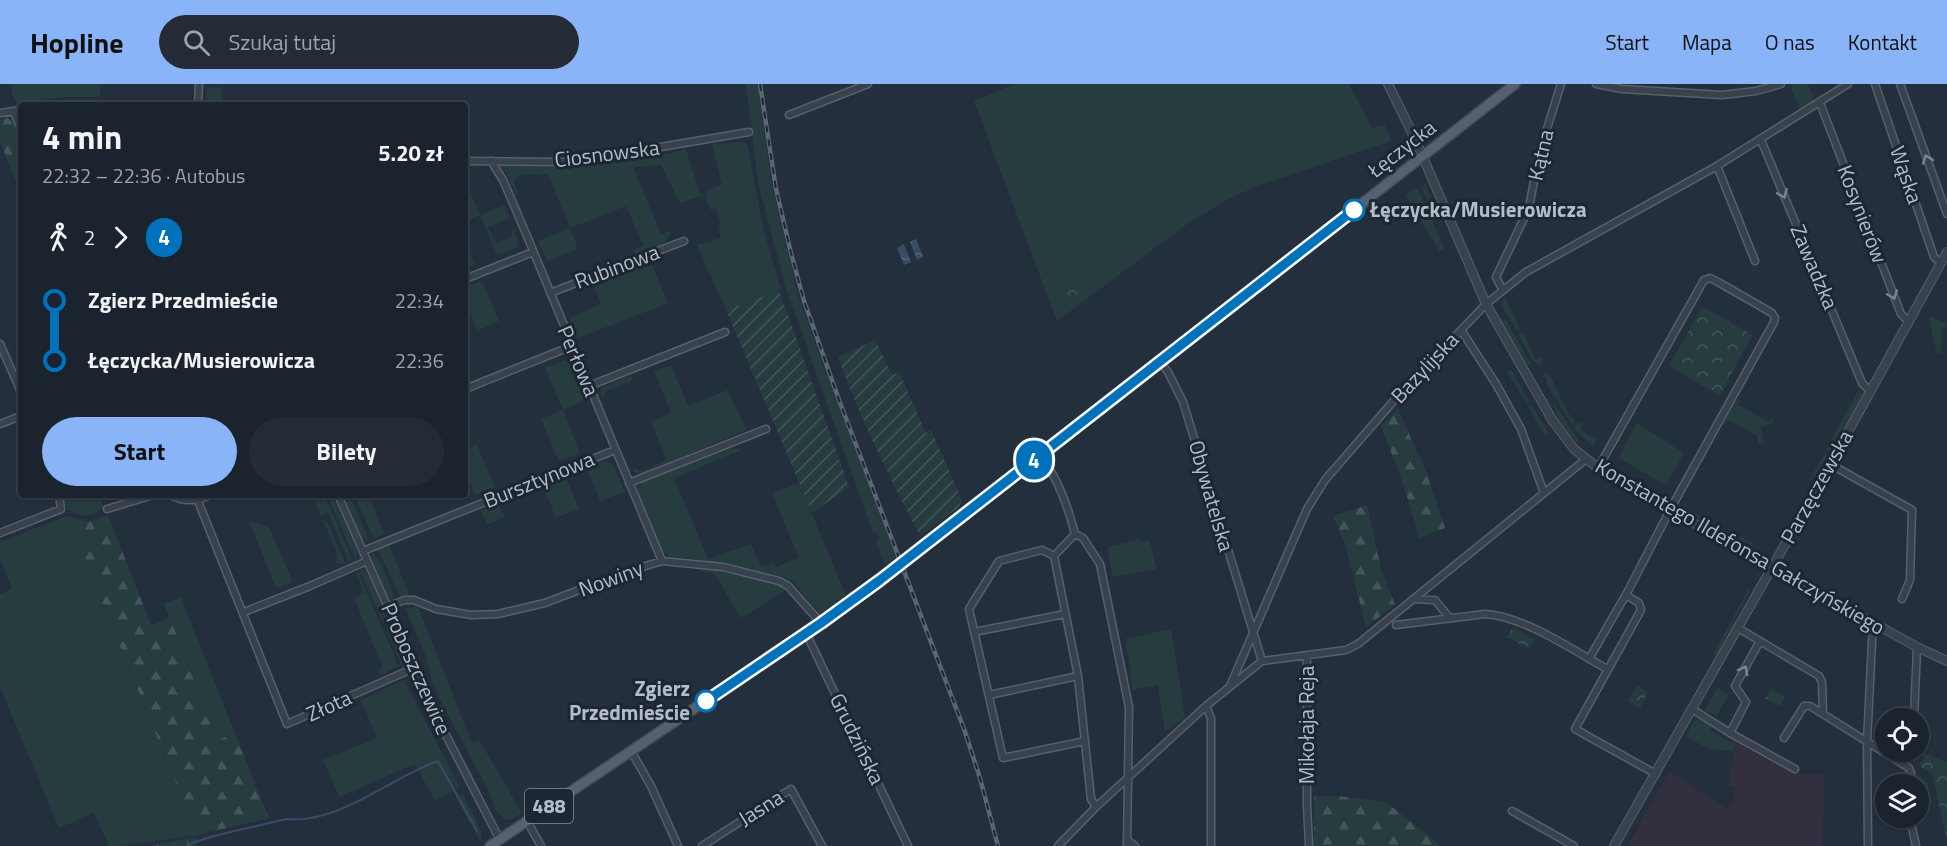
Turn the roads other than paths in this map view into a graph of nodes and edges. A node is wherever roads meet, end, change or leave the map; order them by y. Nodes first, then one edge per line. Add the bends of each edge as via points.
1 (199, 84) edge
2 (868, 84) edge
3 (1388, 84) edge
4 (1515, 84) edge
5 (1561, 84) edge
6 (1596, 84) edge
7 (1742, 84) edge
8 (1781, 84) edge
9 (1848, 84) edge
10 (1875, 84) edge
11 (1900, 84) edge
12 (1743, 93) junction
13 (198, 102) edge
14 (1820, 103) junction
15 (18, 110) edge
16 (13, 111) junction
17 (0, 113) edge
18 (789, 115) dead end
19 (18, 122) edge
20 (748, 132) dead end
21 (1761, 140) junction
22 (1423, 156) junction
23 (468, 161) edge
24 (492, 161) junction
25 (1717, 166) junction
26 (1947, 214) edge
27 (684, 241) dead end
28 (533, 252) junction
29 (1947, 252) edge
30 (1755, 261) dead end
31 (1941, 263) junction
32 (468, 278) edge
33 (1502, 290) junction
34 (550, 293) junction
35 (1486, 304) junction
36 (1909, 322) junction
37 (1461, 330) junction
38 (725, 332) dead end
39 (0, 344) edge
40 (572, 346) junction
41 (1160, 362) junction
42 (18, 385) edge
43 (590, 386) junction
44 (468, 388) edge
45 (1870, 392) junction
46 (18, 417) edge
47 (0, 424) edge
48 (766, 429) dead end
49 (615, 450) junction
50 (1040, 455) junction
51 (1586, 459) junction
52 (1830, 464) junction
53 (1598, 468) junction
54 (629, 483) junction
55 (1544, 493) junction
56 (59, 498) edge
57 (143, 498) edge
58 (176, 498) edge
59 (204, 498) edge
60 (339, 498) edge
61 (198, 501) junction
62 (107, 509) dead end
63 (1670, 510) junction
64 (0, 533) edge
65 (1075, 534) junction
66 (363, 550) junction
67 (1054, 556) junction
68 (367, 561) junction
69 (662, 561) junction
70 (1772, 566) junction
71 (1626, 595) junction
72 (1414, 599) junction
73 (1902, 599) dead end
74 (388, 607) junction
75 (244, 612) junction
76 (1065, 614) junction
77 (1453, 618) junction
78 (821, 623) junction
79 (1873, 623) junction
80 (1396, 625) dead end
81 (1738, 628) junction
82 (975, 632) junction
83 (806, 633) junction
84 (1252, 635) junction
85 (1760, 641) junction
86 (1917, 648) junction
87 (1307, 655) junction
88 (1590, 659) junction
89 (1262, 661) junction
90 (1947, 661) edge
91 (414, 668) junction
92 (1607, 669) junction
93 (1078, 676) junction
94 (1230, 686) junction
95 (989, 695) junction
96 (1206, 706) junction
97 (1914, 708) edge
98 (1692, 710) junction
99 (1822, 714) junction
100 (1730, 733) junction
101 (1784, 738) dead end
102 (1085, 741) junction
103 (1867, 742) junction
104 (631, 751) junction
105 (1795, 769) dead end
106 (1656, 774) junction
107 (1911, 774) edge
108 (1129, 776) junction
109 (1096, 807) junction
110 (1512, 811) dead end
111 (527, 821) junction
112 (1912, 828) edge
113 (500, 840) junction
114 (1127, 843) edge
115 (490, 846) edge
116 (541, 846) edge
117 (678, 846) edge
118 (702, 846) edge
119 (822, 846) edge
120 (908, 846) edge
121 (1058, 846) edge
122 (1135, 846) edge
123 (1211, 846) edge
124 (1309, 846) edge
125 (1574, 846) edge
126 (1614, 846) edge
127 (1868, 846) edge
128 (1916, 846) edge

1 - 13 street
2 - 18 street
3 - 22 street, Konstantego Ildefonsa Gałczyńskiego
4 - 22 main road, Łęczycka / 488
5 - 33 street, Kątna via 1539,154 1529,208 1496,277
6 - 12 street via 1671,92
7 - 12 street
8 - 12 street
9 - 14 street, Bazylijska
10 - 31 street, Wąska via 1934,257
26 -> 11 street
14 - 21 street, Bazylijska
14 -> 36 street, Kosynierów via 1901,314
15 - 16 street
16 - 17 street
16 - 19 street
20 - 24 street, Ciosnowska via 567,162
21 - 25 street, Bazylijska
21 -> 45 street, Zawadzka via 1862,383
22 - 35 street, Konstantego Ildefonsa Gałczyńskiego
22 - 41 main road, Łęczycka / 488
23 - 24 street, Ciosnowska
24 - 28 street, Perłowa
25 - 30 street
25 - 33 street, Bazylijska via 1553,256
27 - 34 street, Rubinowa
28 - 32 street
28 - 34 street, Perłowa
29 - 31 street, Parzęczewska
31 - 36 street, Parzęczewska
33 - 35 street, Bazylijska
34 - 40 street, Perłowa
35 - 37 street, Bazylijska
35 - 51 street, Konstantego Ildefonsa Gałczyńskiego via 1559,432
36 - 45 street, Parzęczewska
37 - 55 street via 1521,429
37 - 84 street, Bazylijska via 1324,480 1302,520
38 - 43 street
39 - 42 street
40 - 43 street, Perłowa
40 - 44 street
41 - 50 main road, Łęczycka / 488
41 - 84 street, Obywatelska via 1183,402
43 - 49 street, Perłowa
45 - 52 street, Parzęczewska
46 - 47 street
48 - 54 street
49 - 54 street, Perłowa
49 - 66 street, Bursztynowa
50 - 65 street via 1069,508
50 - 78 main road, Łęczycka / 488
51 - 53 street, Konstantego Ildefonsa Gałczyńskiego
51 - 55 street
52 - 70 street, Parzęczewska
52 - 73 street via 1912,510 1910,575
53 - 63 street, Konstantego Ildefonsa Gałczyńskiego
53 - 63 street via 1704,280 1710,278 1772,313 1774,322
54 - 69 street, Perłowa
55 - 72 street
56 - 64 street via 61,508
57 - 62 street
58 - 61 street
59 - 61 street
60 - 66 street, Proboszczewice
61 - 75 street, Złota
63 - 70 street, Konstantego Ildefonsa Gałczyńskiego
63 - 71 street
65 - 67 street
65 - 108 street via 1083,538 1100,564 1106,585 1129,707
66 - 68 street, Proboszczewice
67 - 76 street
67 - 82 street via 1042,550 999,561 969,609
68 - 74 street, Proboszczewice
68 - 75 street
69 - 74 street, Nowiny via 546,603 498,614 471,615 436,609 414,600
69 - 78 street, Nowiny via 723,567 779,581
70 - 79 street, Konstantego Ildefonsa Gałczyńskiego
70 - 81 street, Parzęczewska
71 - 88 street
71 - 92 street via 1639,603 1641,610
72 - 77 street via 1435,600
72 - 87 street via 1359,644 1346,650
74 - 91 street, Proboszczewice
75 - 91 street, Złota via 287,724
76 - 82 street
76 - 93 street
77 - 80 street
77 - 88 street via 1500,615
78 - 83 main road, 488
79 - 86 street, Konstantego Ildefonsa Gałczyńskiego
79 - 103 street
81 - 85 street
81 - 98 street, Parzęczewska
82 - 95 street
83 - 104 main road, 488
83 - 120 street, Grudzińska
84 - 89 street, Obywatelska
84 - 94 street, Bazylijska
85 - 99 street via 1821,677
100 -> 85 street via 1746,702 1735,686
86 - 90 street, Konstantego Ildefonsa Gałczyńskiego
86 - 97 street
87 - 89 street, Mikołaja Reja
87 - 124 street, Mikołaja Reja
88 - 92 street
89 - 94 street
91 - 113 street, Proboszczewice
92 - 106 street via 1575,729
93 - 95 street
93 - 102 street
94 - 96 street, Bazylijska
95 - 102 street via 1002,758
96 - 108 street, Bazylijska
96 - 123 street via 1211,718
98 - 100 street
98 - 106 street, Parzęczewska
99 - 101 street via 1804,706
99 - 103 street
100 - 105 street
102 - 109 street via 1091,799
103 - 107 street via 1909,768
103 - 127 street
104 - 111 main road, 488
104 - 117 street
106 - 126 street, Parzęczewska
108 - 109 street, Bazylijska
108 - 114 street
109 - 121 street, Bazylijska
110 - 125 street
111 - 113 main road, 488
111 - 116 street
112 - 128 street
113 - 115 main road, 488
114 - 122 street
118 - 119 street, Jasna via 791,789

